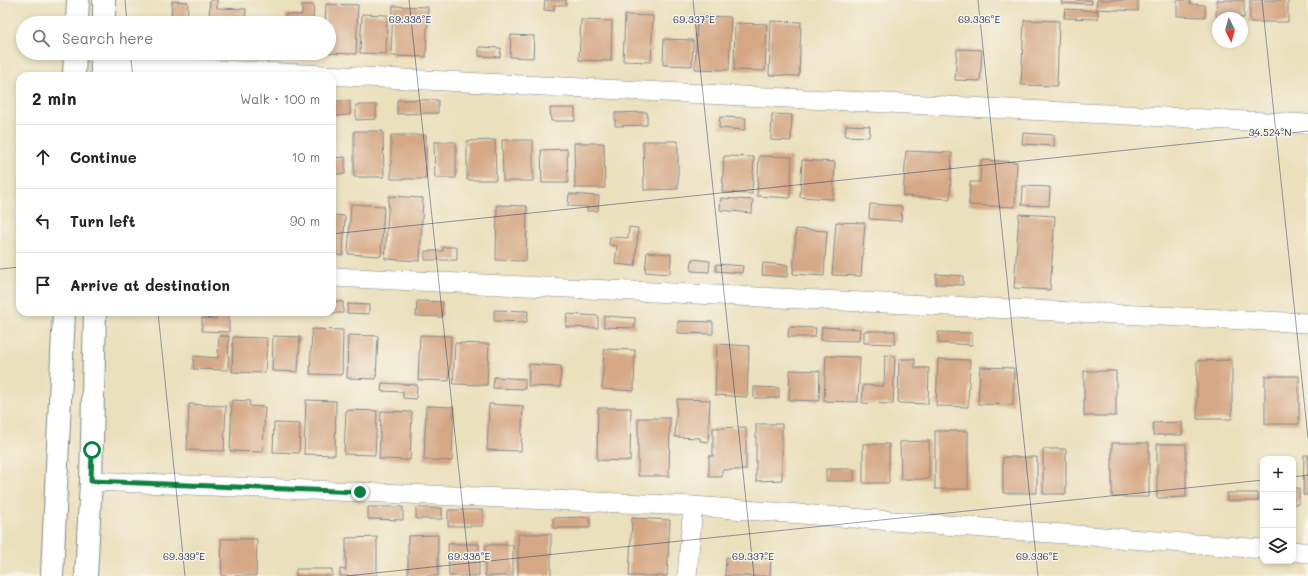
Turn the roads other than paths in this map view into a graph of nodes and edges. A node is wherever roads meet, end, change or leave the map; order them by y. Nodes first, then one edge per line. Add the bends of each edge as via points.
1 (78, 0) edge
2 (104, 0) edge
3 (77, 16) edge
4 (104, 16) edge
5 (75, 60) edge
6 (102, 64) edge
7 (74, 72) edge
8 (263, 72) edge
9 (336, 76) edge
10 (1308, 124) edge
11 (336, 277) edge
12 (64, 316) edge
13 (95, 316) edge
14 (1308, 323) edge
15 (91, 481) junction
16 (693, 506) junction
17 (1260, 549) edge
18 (1296, 551) edge
19 (1308, 553) edge
20 (52, 576) edge
21 (86, 576) edge
22 (687, 576) edge

1 - 3 street
2 - 4 street
5 - 7 street
6 - 8 street
9 - 10 street
11 - 14 street
12 - 20 street
13 - 15 street
15 - 16 street
15 - 21 street
16 - 17 street
16 - 22 street
18 - 19 street

